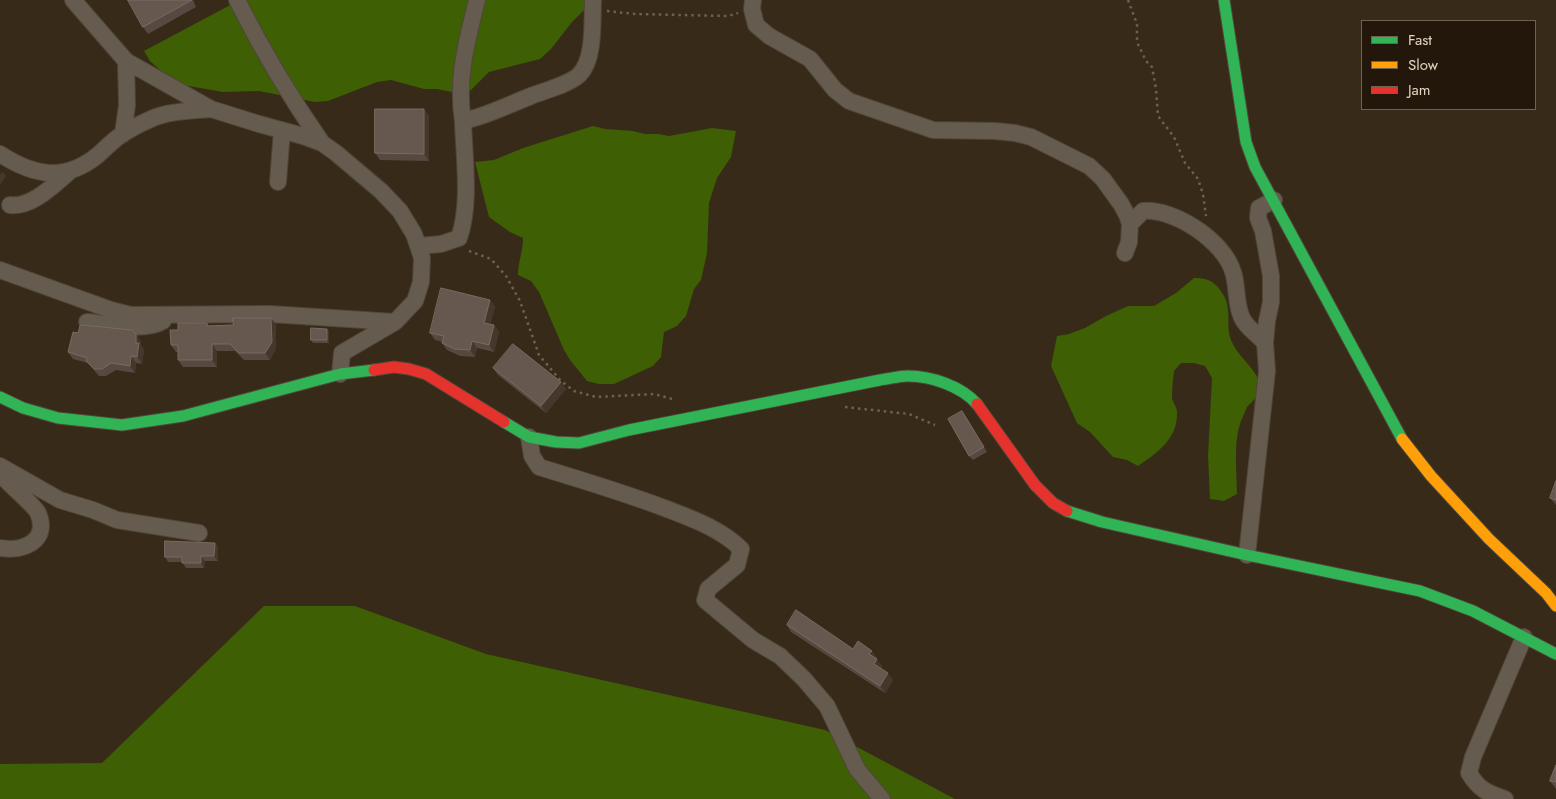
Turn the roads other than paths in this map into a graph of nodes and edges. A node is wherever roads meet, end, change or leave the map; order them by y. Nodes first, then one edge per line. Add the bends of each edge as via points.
1 (73, 0) edge
2 (237, 0) edge
3 (476, 0) edge
4 (1224, 0) edge
5 (593, 5) edge
6 (752, 5) edge
7 (126, 61) junction
8 (211, 108) junction
9 (463, 121) junction
10 (282, 130) junction
11 (123, 134) junction
12 (322, 143) junction
13 (0, 154) edge
14 (69, 172) junction
15 (278, 182) dead end
16 (1274, 200) junction
17 (10, 205) dead end
18 (1130, 224) junction
19 (419, 246) junction
20 (1125, 253) dead end
21 (0, 270) edge
22 (171, 315) junction
23 (87, 322) dead end
24 (396, 322) junction
25 (1266, 343) junction
26 (340, 374) junction
27 (0, 397) edge
28 (529, 437) junction
29 (0, 466) edge
30 (0, 474) edge
31 (199, 533) dead end
32 (0, 548) edge
33 (1247, 555) junction
34 (1556, 606) edge
35 (1524, 637) junction
36 (1556, 654) edge
37 (882, 799) edge
38 (1505, 799) edge

1 - 7 street
2 - 12 street via 257,40
3 - 9 street via 461,82
4 - 16 street via 1246,142 1255,167
5 - 9 street via 589,54 579,75 498,111
6 - 18 street via 756,25 810,59 835,90 849,101 932,130 994,131 1030,137 1089,166 1122,204
7 - 8 street
7 - 11 street via 128,105
8 - 10 street
8 - 11 street via 154,118
9 - 19 street via 466,206 463,228 459,238 442,244
10 - 12 street
10 - 15 street
11 - 14 street via 90,161
12 - 19 street via 400,211
13 - 14 street via 37,172
14 - 17 street via 42,194 17,206
16 - 25 street via 1259,208 1258,218 1271,276
16 - 34 street via 1405,444 1489,539
18 - 20 street
18 - 25 street via 1143,211 1153,210 1205,234 1233,271 1242,319
19 - 24 street via 421,282 415,301
21 - 22 street via 111,310 131,315
22 - 23 street via 161,322 143,326
22 - 24 street via 270,314
24 - 26 street via 342,353
25 - 33 street via 1267,371
26 - 27 street via 183,416 122,425 58,418 23,408
26 - 28 street via 394,367 426,374
28 - 33 street via 579,442 880,380 908,376 934,380 956,388 975,402 1035,485 1066,511
28 - 37 street via 532,456 539,467 694,519 729,537 741,549 737,565 708,589 705,600 753,640 780,656 804,679 827,706 857,769
29 - 31 street via 60,500 117,520
30 - 32 street via 37,512 41,524 33,543 11,550
33 - 35 street via 1420,591 1489,617
35 - 36 street
35 - 38 street via 1469,773 1476,784 1488,793

